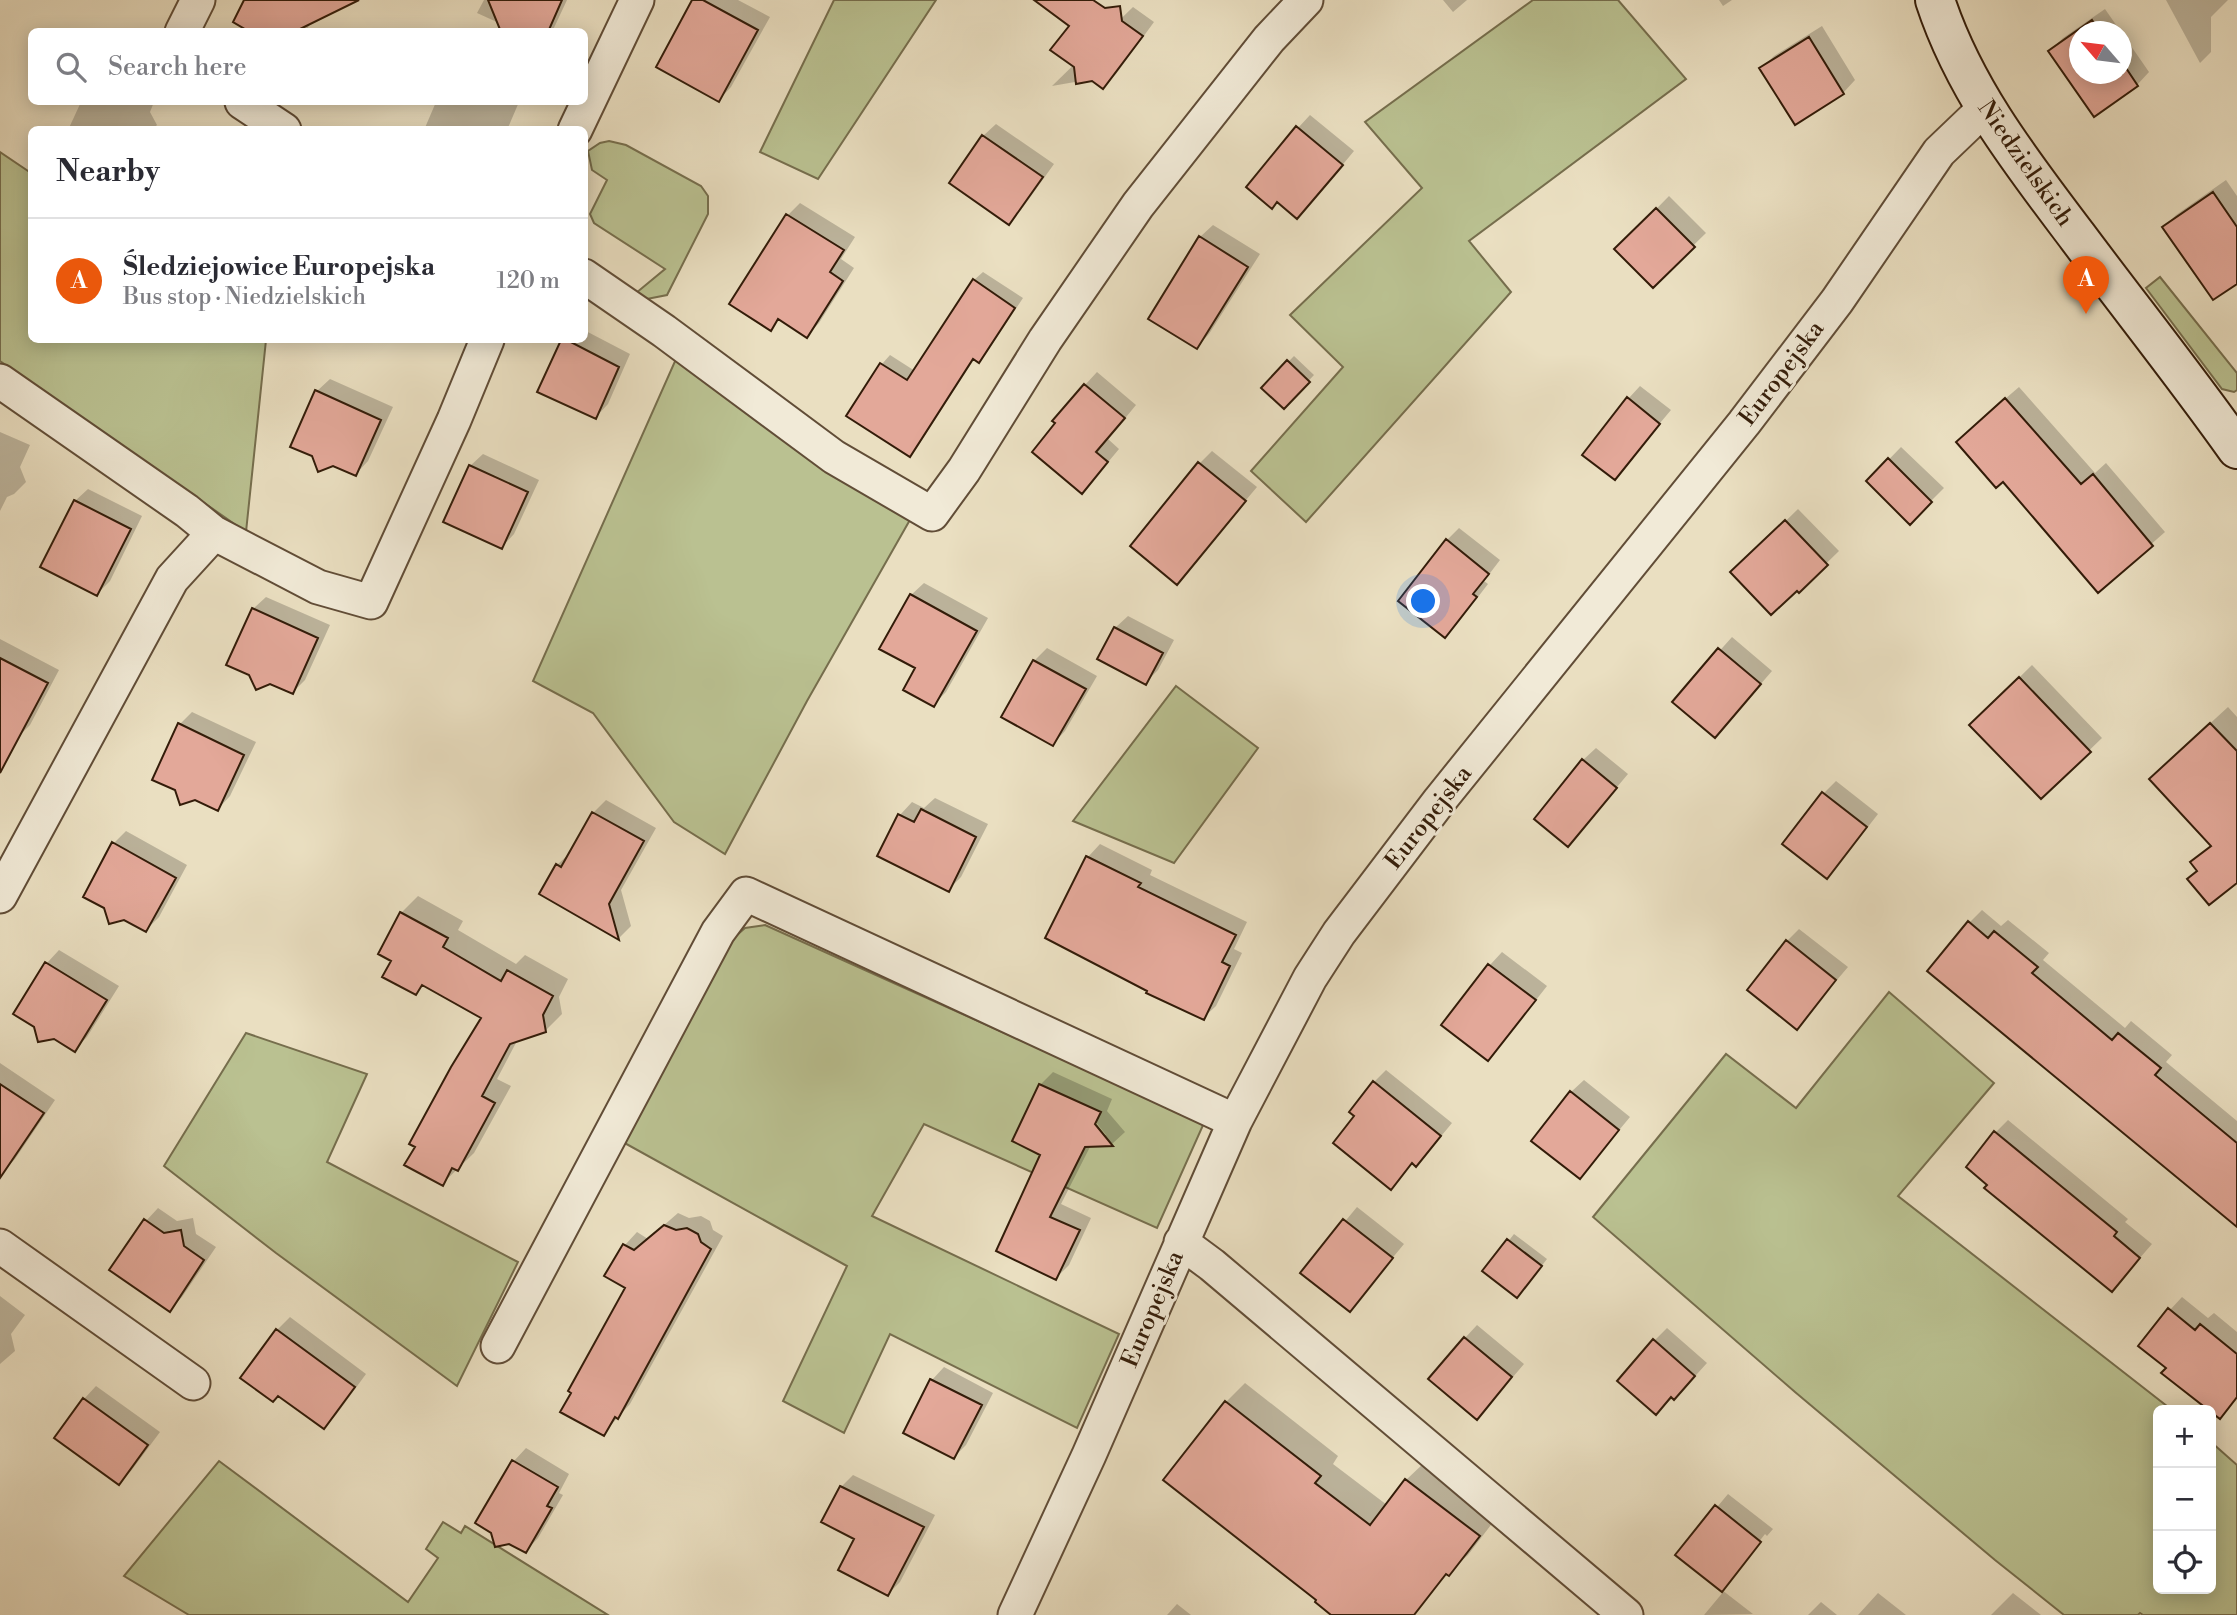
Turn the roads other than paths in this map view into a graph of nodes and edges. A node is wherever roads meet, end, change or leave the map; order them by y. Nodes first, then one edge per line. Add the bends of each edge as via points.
1 (198, 0) edge
2 (637, 0) edge
3 (1306, 0) edge
4 (1935, 0) edge
5 (184, 28) edge
6 (588, 103) edge
7 (246, 105) edge
8 (587, 105) edge
9 (1985, 108) junction
10 (278, 126) edge
11 (577, 126) edge
12 (588, 279) edge
13 (486, 343) edge
14 (0, 381) edge
15 (2237, 449) edge
16 (214, 533) junction
17 (0, 895) edge
18 (1236, 1121) junction
19 (1181, 1242) junction
20 (0, 1246) edge
21 (498, 1346) dead end
22 (193, 1383) dead end
23 (1015, 1615) edge
24 (1626, 1615) edge

1 - 5 street
2 - 6 street
3 - 12 street via 1269,39 1139,205 932,514 834,457
4 - 9 street, Niedzielskich via 1945,32
7 - 10 street
8 - 11 street
9 - 15 street, Niedzielskich
9 - 18 street, Europejska via 1939,152 1837,301 1744,423 1440,800 1339,933 1310,978
13 - 16 street via 371,603 318,587
14 - 16 street
16 - 17 street via 172,579
18 - 19 street, Europejska
18 - 21 street via 746,894 718,932
19 - 23 street, Europejska
19 - 24 street
20 - 22 street

